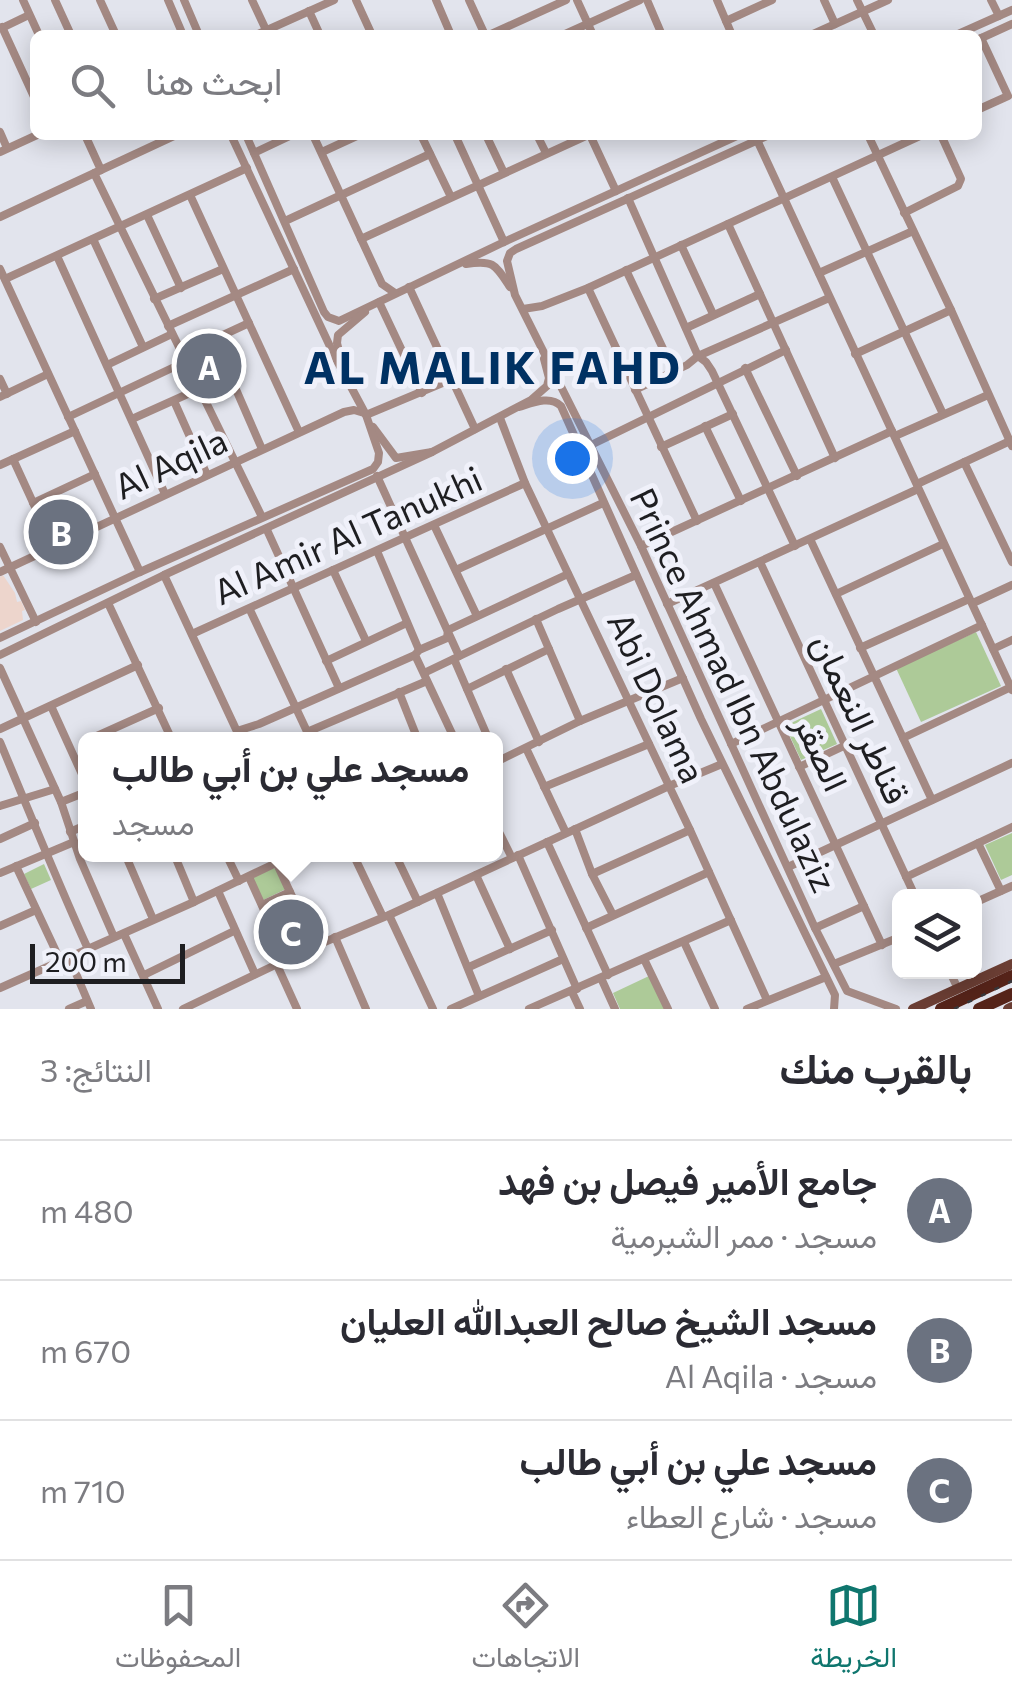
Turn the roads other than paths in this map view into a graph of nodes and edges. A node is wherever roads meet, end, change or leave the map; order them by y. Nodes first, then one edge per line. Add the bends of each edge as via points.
1 (23, 0) edge
2 (55, 0) edge
3 (100, 0) edge
4 (168, 0) edge
5 (184, 0) edge
6 (252, 0) edge
7 (334, 0) edge
8 (356, 0) edge
9 (436, 0) edge
10 (469, 0) edge
11 (566, 0) edge
12 (576, 0) edge
13 (644, 0) edge
14 (716, 0) edge
15 (772, 0) edge
16 (824, 0) edge
17 (858, 0) edge
18 (888, 0) edge
19 (992, 0) edge
20 (1012, 10) edge
21 (309, 11) junction
22 (863, 12) junction
23 (30, 16) junction
24 (999, 16) junction
25 (726, 21) junction
26 (588, 23) junction
27 (835, 24) junction
28 (1012, 24) edge
29 (1, 28) edge
30 (37, 30) edge
31 (70, 30) edge
32 (114, 30) edge
33 (181, 30) edge
34 (197, 30) edge
35 (266, 30) edge
36 (273, 30) edge
37 (318, 30) edge
38 (370, 30) edge
39 (449, 30) edge
40 (484, 30) edge
41 (498, 30) edge
42 (573, 30) edge
43 (592, 30) edge
44 (659, 30) edge
45 (730, 30) edge
46 (822, 30) edge
47 (872, 30) edge
48 (967, 30) edge
49 (982, 38) edge
50 (982, 45) edge
51 (30, 89) edge
52 (982, 108) edge
53 (0, 132) edge
54 (30, 138) edge
55 (87, 140) edge
56 (165, 140) edge
57 (233, 140) edge
58 (248, 140) edge
59 (281, 140) edge
60 (316, 140) edge
61 (348, 140) edge
62 (424, 140) edge
63 (457, 140) edge
64 (488, 140) edge
65 (539, 140) edge
66 (578, 140) edge
67 (591, 140) edge
68 (722, 140) edge
69 (757, 140) joint
70 (870, 140) edge
71 (911, 140) edge
72 (943, 140) edge
73 (4, 150) edge
74 (322, 152) junction
75 (254, 153) junction
76 (430, 154) junction
77 (546, 154) junction
78 (877, 156) junction
79 (247, 168) junction
80 (97, 172) junction
81 (504, 174) junction
82 (832, 178) junction
83 (478, 185) junction
84 (616, 191) junction
85 (190, 195) junction
86 (340, 195) junction
87 (451, 197) junction
88 (628, 198) junction
89 (784, 198) junction
90 (904, 213) junction
91 (147, 215) junction
92 (0, 217) edge
93 (285, 221) junction
94 (728, 224) junction
95 (120, 227) junction
96 (913, 231) junction
97 (93, 239) junction
98 (361, 239) junction
99 (504, 242) junction
100 (681, 245) junction
101 (867, 252) junction
102 (57, 256) junction
103 (655, 257) junction
104 (453, 266) junction
105 (224, 268) junction
106 (294, 268) junction
107 (0, 269) edge
108 (626, 270) junction
109 (819, 273) junction
110 (5, 279) junction
111 (382, 284) junction
112 (408, 287) junction
113 (181, 288) junction
114 (588, 288) junction
115 (395, 293) junction
116 (515, 294) junction
117 (760, 294) junction
118 (236, 295) junction
119 (14, 297) junction
120 (829, 298) junction
121 (154, 300) junction
122 (380, 302) junction
123 (0, 304) edge
124 (542, 306) junction
125 (368, 308) junction
126 (523, 309) junction
127 (951, 310) junction
128 (714, 314) junction
129 (528, 320) junction
130 (773, 322) junction
131 (249, 323) junction
132 (686, 328) junction
133 (170, 330) junction
134 (905, 332) junction
135 (214, 339) junction
136 (539, 345) junction
137 (143, 348) junction
138 (786, 350) junction
139 (855, 354) junction
140 (698, 356) junction
141 (185, 357) junction
142 (107, 365) junction
143 (343, 368) junction
144 (745, 368) junction
145 (674, 372) junction
146 (48, 374) junction
147 (0, 379) edge
148 (452, 380) junction
149 (718, 384) junction
150 (201, 388) junction
151 (635, 390) junction
152 (119, 392) junction
153 (354, 392) junction
154 (422, 393) junction
155 (3, 395) edge
156 (988, 395) junction
157 (174, 401) junction
158 (519, 407) junction
159 (344, 412) junction
160 (732, 414) junction
161 (943, 414) junction
162 (68, 416) junction
163 (366, 416) junction
164 (648, 417) junction
165 (500, 418) junction
166 (132, 419) junction
167 (705, 426) junction
168 (475, 429) junction
169 (75, 431) junction
170 (299, 432) junction
171 (894, 434) junction
172 (1011, 443) edge
173 (590, 445) junction
174 (662, 447) junction
175 (262, 450) junction
176 (432, 452) junction
177 (835, 458) junction
178 (13, 459) junction
179 (235, 462) junction
180 (964, 462) junction
181 (0, 465) edge
182 (95, 474) junction
183 (207, 474) junction
184 (377, 476) junction
185 (797, 476) junction
186 (525, 483) junction
187 (918, 486) junction
188 (768, 489) junction
189 (165, 494) junction
190 (741, 501) junction
191 (33, 503) junction
192 (604, 503) junction
193 (262, 517) junction
194 (115, 518) junction
195 (697, 521) junction
196 (434, 525) junction
197 (546, 528) junction
198 (266, 530) junction
199 (404, 538) junction
200 (810, 539) junction
201 (943, 544) junction
202 (53, 546) junction
203 (641, 546) junction
204 (794, 546) junction
205 (0, 548) edge
206 (377, 551) junction
207 (760, 562) junction
208 (1012, 562) edge
209 (5, 570) edge
210 (333, 570) junction
211 (456, 570) junction
212 (140, 572) junction
213 (568, 574) junction
214 (164, 575) junction
215 (636, 575) junction
216 (714, 582) junction
217 (1012, 585) edge
218 (294, 590) junction
219 (836, 594) junction
220 (582, 600) junction
221 (971, 601) junction
222 (108, 602) junction
223 (667, 604) junction
224 (250, 610) junction
225 (477, 616) junction
226 (536, 619) junction
227 (36, 622) junction
228 (407, 623) junction
229 (982, 625) junction
230 (448, 630) junction
231 (192, 634) junction
232 (0, 638) edge
233 (1012, 640) edge
234 (366, 642) junction
235 (860, 648) junction
236 (993, 648) junction
237 (549, 649) junction
238 (418, 653) junction
239 (0, 655) edge
240 (457, 658) junction
241 (326, 660) junction
242 (138, 665) junction
243 (0, 668) edge
244 (506, 669) junction
245 (873, 676) junction
246 (426, 677) junction
247 (683, 678) junction
248 (339, 688) junction
249 (467, 688) junction
250 (1011, 689) edge
251 (400, 692) junction
252 (627, 700) junction
253 (824, 701) junction
254 (51, 706) junction
255 (295, 707) junction
256 (159, 708) junction
257 (22, 719) junction
258 (580, 721) junction
259 (779, 722) junction
260 (0, 729) edge
261 (105, 732) edge
262 (169, 732) edge
263 (238, 732) edge
264 (245, 732) edge
265 (307, 732) edge
266 (317, 732) edge
267 (413, 732) edge
268 (451, 732) edge
269 (486, 732) edge
270 (902, 738) junction
271 (0, 742) edge
272 (539, 742) junction
273 (78, 744) edge
274 (648, 744) junction
275 (731, 744) junction
276 (844, 746) junction
277 (70, 748) junction
278 (526, 748) junction
279 (503, 757) edge
280 (1012, 763) edge
281 (722, 764) junction
282 (78, 766) edge
283 (799, 767) junction
284 (669, 786) junction
285 (544, 787) junction
286 (54, 789) junction
287 (78, 795) edge
288 (24, 800) junction
289 (932, 800) junction
290 (61, 802) junction
291 (0, 806) edge
292 (35, 824) junction
293 (881, 824) junction
294 (1012, 827) edge
295 (78, 828) edge
296 (690, 830) junction
297 (771, 830) junction
298 (70, 832) junction
299 (570, 832) junction
300 (758, 836) junction
301 (503, 837) edge
302 (0, 839) edge
303 (74, 842) junction
304 (547, 842) junction
305 (978, 843) junction
306 (836, 844) junction
307 (78, 854) edge
308 (46, 855) junction
309 (515, 857) junction
310 (81, 862) edge
311 (128, 862) edge
312 (177, 862) edge
313 (232, 862) edge
314 (281, 862) edge
315 (357, 862) edge
316 (400, 862) edge
317 (277, 864) junction
318 (16, 866) junction
319 (788, 866) junction
320 (709, 872) junction
321 (0, 873) edge
322 (592, 874) junction
323 (476, 875) junction
324 (906, 878) junction
325 (244, 879) junction
326 (1012, 886) edge
327 (912, 889) edge
328 (218, 891) junction
329 (1001, 891) junction
330 (290, 892) junction
331 (437, 893) junction
332 (982, 899) edge
333 (194, 902) junction
334 (418, 902) junction
335 (262, 905) junction
336 (864, 906) junction
337 (36, 910) junction
338 (613, 914) junction
339 (386, 916) junction
340 (153, 919) junction
341 (731, 920) junction
342 (0, 926) edge
343 (586, 928) junction
344 (815, 928) junction
345 (552, 930) junction
346 (234, 932) junction
347 (124, 934) junction
348 (335, 937) junction
349 (114, 938) junction
350 (892, 940) edge
351 (684, 942) junction
352 (882, 944) junction
353 (315, 946) junction
354 (510, 948) junction
355 (88, 949) junction
356 (65, 959) junction
357 (563, 959) junction
358 (644, 959) junction
359 (287, 960) junction
360 (834, 964) junction
361 (277, 965) junction
362 (468, 967) junction
363 (1012, 970) edge
364 (255, 974) junction
365 (144, 975) junction
366 (604, 976) junction
367 (826, 976) junction
368 (953, 979) edge
369 (0, 988) edge
370 (958, 989) junction
371 (574, 990) junction
372 (479, 996) junction
373 (767, 1000) junction
374 (1011, 1003) edge
375 (89, 1005) edge
376 (547, 1006) edge
377 (186, 1008) edge
378 (69, 1009) edge
379 (158, 1009) edge
380 (297, 1009) edge
381 (366, 1009) edge
382 (434, 1009) edge
383 (451, 1009) edge
384 (529, 1009) edge
385 (580, 1009) edge
386 (615, 1009) edge
387 (668, 1009) edge
388 (715, 1009) edge
389 (747, 1009) edge
390 (834, 1009) edge
391 (896, 1009) edge
392 (913, 1009) edge
393 (940, 1009) edge
394 (979, 1009) edge
395 (996, 1009) edge

1 - 23 street
2 - 31 street
3 - 32 street
4 - 33 street
5 - 34 street
6 - 35 street
7 - 21 street
8 - 38 street
9 - 39 street
10 - 40 street
11 - 41 street
12 - 26 street
13 - 26 street
13 - 44 street
14 - 25 street
15 - 25 street
16 - 27 street
17 - 22 street
18 - 22 street
19 - 24 street
20 - 24 street
21 - 36 street
21 - 37 street
22 - 27 street
22 - 47 street
23 - 29 street
23 - 30 street
24 - 48 street
25 - 45 street
26 - 42 street
26 - 43 street
27 - 46 street
28 - 49 street
29 - 51 street
50 - 52 street via 1008,96
53 - 73 street
54 - 73 street
55 - 80 street
56 - 80 street
57 - 79 street
58 - 75 street
59 - 75 street
60 - 74 street
61 - 74 street
62 - 76 street
63 - 83 street
64 - 81 street
65 - 77 street
66 - 77 street
67 - 84 street
68 - 84 street
69 - 88 street
69 - 89 street
70 - 78 street
71 - 78 street
72 - 90 street via 958,186
74 - 86 street
75 - 93 street
76 - 86 street
76 - 87 street
77 - 81 street
78 - 82 street
78 - 90 street
79 - 85 street
79 - 106 street
80 - 92 street
80 - 95 street
81 - 83 street
82 - 89 street
82 - 101 street
83 - 87 street
83 - 99 street
84 - 99 street
85 - 91 street
85 - 105 street
86 - 93 street
86 - 98 street
87 - 98 street
88 - 103 street
88 - 116 street, Prince Ahmad Ibn Abdulaziz via 510,253
89 - 94 street
89 - 109 street
90 - 96 street
91 - 95 street
91 - 113 street
93 - 125 street via 328,317 339,321
94 - 100 street
94 - 117 street
95 - 97 street
95 - 121 street
96 - 101 street
96 - 127 street
97 - 102 street
97 - 137 street
98 - 111 street
99 - 104 street
100 - 103 street
100 - 128 street
101 - 109 street
101 - 134 street
102 - 110 street
102 - 142 street
103 - 108 street
103 - 132 street
104 - 112 street
104 - 116 street via 492,263
105 - 113 street
105 - 118 street
106 - 118 street
106 - 143 street
107 - 110 street
108 - 114 street
108 - 145 street
109 - 120 street
110 - 119 street
111 - 115 street
111 - 122 street
112 - 115 street
112 - 148 street
113 - 121 street
114 - 124 street
114 - 151 street
115 - 122 street
116 - 126 street, Prince Ahmad Ibn Abdulaziz
117 - 128 street
117 - 130 street
118 - 131 street
118 - 133 street
119 - 123 street
119 - 146 street
120 - 130 street
120 - 139 street
121 - 133 street
122 - 125 street
122 - 154 street
124 - 126 street
124 - 129 street
125 - 143 street via 338,335
126 - 129 street, Prince Ahmad Ibn Abdulaziz
127 - 134 street
127 - 156 street
128 - 132 street
129 - 136 street, Prince Ahmad Ibn Abdulaziz
130 - 138 street
130 - 140 street
131 - 135 street
131 - 170 street
132 - 140 street
133 - 137 street
133 - 141 street
134 - 139 street
134 - 161 street
135 - 141 street
135 - 175 street
136 - 158 street via 549,378 544,391
136 - 173 street, Prince Ahmad Ibn Abdulaziz
137 - 142 street
138 - 144 street
138 - 177 street
139 - 171 street
140 - 145 street
140 - 149 street
141 - 150 street
141 - 152 street
142 - 152 street
143 - 153 street
144 - 149 street
144 - 185 street
145 - 151 street
146 - 155 street
146 - 162 street
147 - 155 street
148 - 154 street
148 - 168 street
149 - 160 street
149 - 164 street
150 - 157 street
150 - 179 street
151 - 164 street
152 - 162 street
152 - 166 street
153 - 159 street
153 - 163 street
154 - 163 street
156 - 161 street
156 - 172 street
157 - 166 street
157 - 183 street
158 - 165 street
158 - 192 street, Prince Ahmad Ibn Abdulaziz via 558,402
159 - 163 street, Al Aqila
159 - 170 street, Al Aqila
160 - 167 street
160 - 188 street
161 - 171 street
162 - 169 street
163 - 176 street via 396,458
163 - 193 street via 379,453 373,469
164 - 173 street
164 - 174 street
165 - 168 street
165 - 186 street, Abi Dolama
166 - 189 street
167 - 174 street
167 - 190 street
168 - 176 street
169 - 178 street
169 - 182 street
170 - 175 street, Al Aqila
171 - 177 street
171 - 187 street
172 - 180 street
173 - 203 street, Prince Ahmad Ibn Abdulaziz
174 - 195 street
175 - 179 street, Al Aqila
176 - 184 street
177 - 185 street
178 - 181 street
178 - 191 street
179 - 183 street, Al Aqila
179 - 193 street
180 - 187 street
180 - 208 street
182 - 191 street
182 - 194 street
183 - 189 street, Al Aqila
184 - 198 street
184 - 199 street
185 - 188 street
186 - 196 street, Al Amir Al Tanukhi
186 - 197 street, Abi Dolama
187 - 200 street
187 - 201 street
188 - 190 street
188 - 204 street
189 - 194 street, Al Aqila
190 - 195 street
191 - 202 street
192 - 197 street
192 - 215 street, Prince Ahmad Ibn Abdulaziz
193 - 212 street
194 - 202 street, Al Aqila
194 - 212 street
195 - 203 street
196 - 199 street, Al Amir Al Tanukhi
196 - 211 street
197 - 211 street
197 - 213 street, Abi Dolama
198 - 214 street
198 - 218 street
199 - 206 street, Al Amir Al Tanukhi
199 - 230 street
200 - 204 street
200 - 219 street
201 - 219 street
201 - 221 street
202 - 209 street, Al Aqila
203 - 223 street, Prince Ahmad Ibn Abdulaziz
204 - 207 street
205 - 209 street
206 - 210 street, Al Amir Al Tanukhi
206 - 228 street
207 - 216 street
207 - 253 street, قناطر النعمان
209 - 227 street
210 - 218 street, Al Amir Al Tanukhi
210 - 234 street
211 - 225 street
212 - 227 street
213 - 220 street, Abi Dolama
213 - 225 street
214 - 222 street
214 - 231 street
215 - 220 street
215 - 247 street, Prince Ahmad Ibn Abdulaziz
216 - 223 street
216 - 259 street, الصقر
217 - 221 street
218 - 224 street, Al Amir Al Tanukhi
218 - 241 street
219 - 235 street
220 - 226 street
220 - 252 street, Abi Dolama
221 - 229 street
221 - 235 street
222 - 239 street
222 - 242 street
223 - 275 street, Prince Ahmad Ibn Abdulaziz
224 - 231 street, Al Amir Al Tanukhi
224 - 255 street
225 - 230 street
226 - 237 street
226 - 240 street
227 - 232 street
228 - 234 street
228 - 238 street
229 - 236 street
229 - 245 street
230 - 238 street via 447,638
230 - 240 street
231 - 263 street
233 - 236 street
234 - 241 street
235 - 245 street
236 - 250 street
237 - 244 street
237 - 258 street
238 - 246 street
238 - 248 street
240 - 246 street
240 - 249 street
241 - 248 street
242 - 254 street
242 - 256 street
243 - 257 street
244 - 249 street
244 - 272 street
245 - 253 street
245 - 270 street
246 - 251 street
246 - 268 street
247 - 252 street
247 - 281 street, Prince Ahmad Ibn Abdulaziz
248 - 255 street
249 - 269 street
250 - 270 street
251 - 266 street
251 - 267 street
252 - 258 street
252 - 274 street, Abi Dolama
253 - 259 street
253 - 276 street, قناطر النعمان
254 - 257 street
254 - 277 street
255 - 264 street
255 - 265 street
256 - 261 street
256 - 262 street
257 - 260 street
257 - 286 street
258 - 272 street
259 - 275 street
259 - 283 street, الصقر
270 - 289 street
271 - 288 street
272 - 278 street
273 - 277 street
274 - 284 street, Abi Dolama
274 - 285 street
275 - 297 street, Prince Ahmad Ibn Abdulaziz
276 - 283 street
276 - 293 street, قناطر النعمان
277 - 282 street
278 - 279 street
278 - 285 street
280 - 289 street
281 - 284 street
281 - 300 street, Prince Ahmad Ibn Abdulaziz
283 - 306 street, الصقر
284 - 296 street, Abi Dolama
284 - 299 street
285 - 299 street
286 - 288 street
286 - 290 street
287 - 290 street
288 - 291 street
288 - 292 street
289 - 293 street
290 - 298 street
292 - 302 street
292 - 308 street
293 - 306 street
293 - 324 street, قناطر النعمان
294 - 305 street
295 - 298 street
296 - 320 street, Abi Dolama
296 - 322 street
297 - 300 street
297 - 319 street, Prince Ahmad Ibn Abdulaziz
298 - 303 street
299 - 304 street
299 - 322 street
300 - 367 street, Prince Ahmad Ibn Abdulaziz
301 - 309 street
303 - 307 street
303 - 308 street
304 - 309 street
304 - 343 street
305 - 324 street
305 - 329 street
306 - 319 street
306 - 336 street, الصقر
308 - 318 street
308 - 355 street
309 - 323 street
309 - 345 street
310 - 349 street
311 - 340 street
312 - 333 street
313 - 325 street
314 - 317 street
315 - 339 street
316 - 334 street
317 - 325 street
317 - 330 street
318 - 321 street
318 - 337 street
319 - 344 street, Prince Ahmad Ibn Abdulaziz
320 - 338 street
320 - 341 street, Abi Dolama
322 - 338 street
323 - 331 street
323 - 354 street
324 - 327 street, قناطر النعمان
325 - 328 street
325 - 335 street
326 - 329 street
328 - 333 street
328 - 346 street
329 - 332 street
330 - 335 street
330 - 353 street
331 - 334 street
331 - 362 street
333 - 340 street
334 - 339 street
335 - 359 street
336 - 344 street
336 - 352 street, الصقر
337 - 342 street
337 - 356 street
338 - 343 street
339 - 348 street
339 - 382 street
340 - 347 street
341 - 351 street
341 - 373 street, Abi Dolama
343 - 366 street
344 - 360 street, Prince Ahmad Ibn Abdulaziz
345 - 354 street
345 - 357 street
346 - 364 street
346 - 365 street
347 - 349 street
347 - 365 street
348 - 353 street
348 - 381 street
349 - 355 street
350 - 352 street
351 - 358 street
351 - 388 street
352 - 360 street
353 - 359 street
354 - 362 street
355 - 356 street
356 - 369 street
356 - 375 street
357 - 371 street
357 - 372 street
358 - 366 street
358 - 387 street
359 - 361 street
360 - 391 street, Prince Ahmad Ibn Abdulaziz via 848,991
361 - 364 street
361 - 380 street
362 - 372 street
363 - 370 main road
363 - 393 highway
364 - 377 street
365 - 379 street
366 - 371 street
366 - 386 street
367 - 373 street
367 - 390 street, Prince Ahmad Ibn Abdulaziz
368 - 370 street
370 - 392 main road
371 - 376 street
371 - 385 street
372 - 383 street
373 - 389 street
374 - 394 highway
374 - 395 highway
375 - 378 street
376 - 384 street

